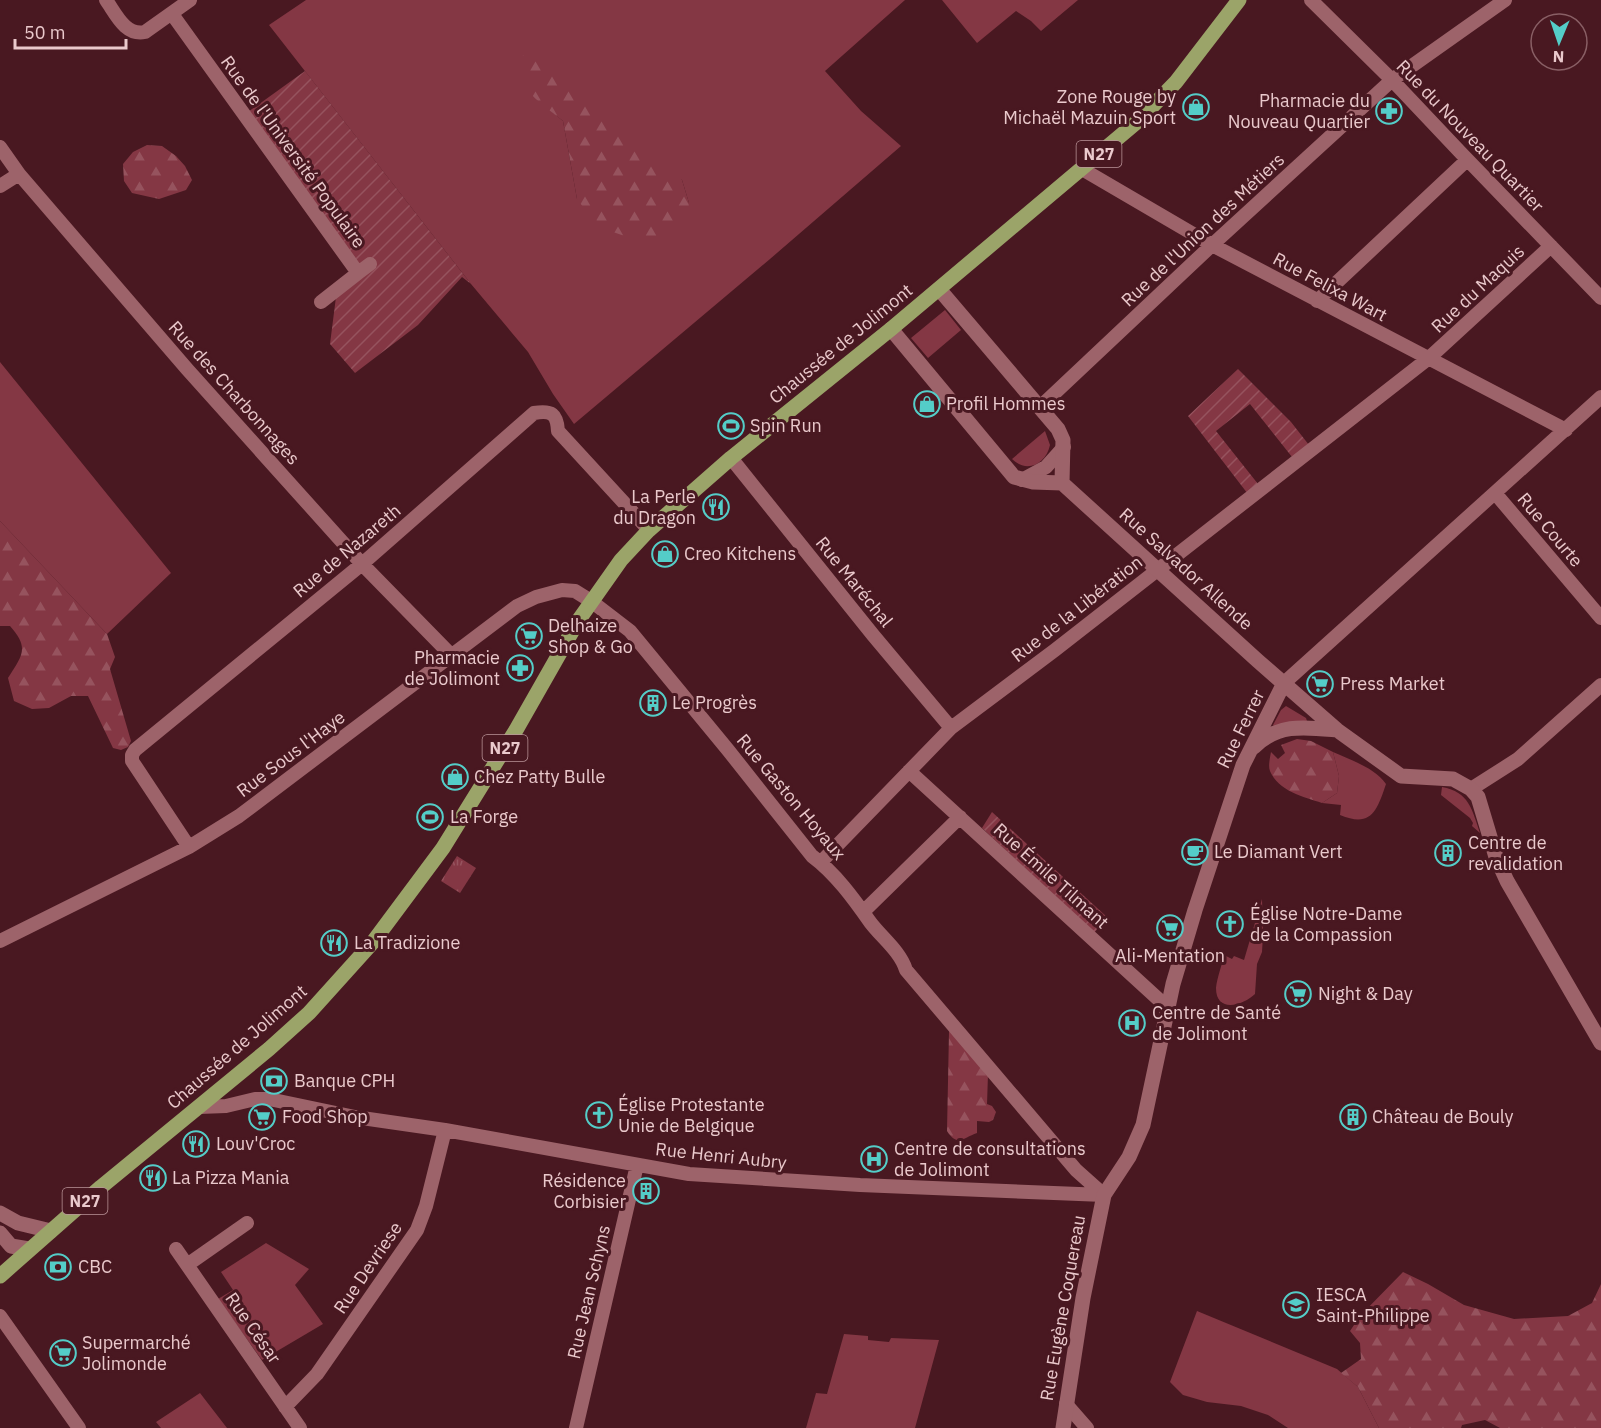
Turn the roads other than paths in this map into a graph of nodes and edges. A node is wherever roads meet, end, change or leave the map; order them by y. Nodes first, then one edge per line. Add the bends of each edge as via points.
1 (106, 0) edge
2 (190, 0) edge
3 (1239, 0) edge
4 (1311, 0) edge
5 (1506, 0) edge
6 (172, 14) junction
7 (1392, 80) junction
8 (0, 147) edge
9 (1467, 160) junction
10 (1082, 169) junction
11 (19, 174) junction
12 (0, 186) edge
13 (1212, 245) junction
14 (1551, 246) junction
15 (370, 264) dead end
16 (358, 273) junction
17 (939, 289) junction
18 (1601, 298) edge
19 (1317, 301) junction
20 (321, 302) dead end
21 (891, 329) junction
22 (1430, 358) junction
23 (1601, 397) edge
24 (1040, 407) junction
25 (1566, 430) junction
26 (1064, 447) junction
27 (731, 458) junction
28 (1022, 480) junction
29 (1062, 483) junction
30 (1495, 493) junction
31 (649, 530) junction
32 (362, 564) junction
33 (1157, 570) junction
34 (591, 601) junction
35 (1601, 618) edge
36 (452, 655) junction
37 (1284, 683) junction
38 (1601, 685) edge
39 (951, 728) junction
40 (1337, 730) junction
41 (1247, 754) junction
42 (909, 771) junction
43 (1471, 789) junction
44 (960, 817) junction
45 (189, 847) junction
46 (820, 862) junction
47 (864, 911) junction
48 (0, 941) edge
49 (1168, 1008) junction
50 (1601, 1043) edge
51 (199, 1107) junction
52 (445, 1130) junction
53 (637, 1165) junction
54 (1104, 1195) junction
55 (0, 1214) edge
56 (247, 1223) dead end
57 (51, 1231) junction
58 (0, 1233) edge
59 (29, 1249) junction
60 (176, 1250) dead end
61 (187, 1265) junction
62 (0, 1276) edge
63 (0, 1316) edge
64 (1066, 1404) junction
65 (285, 1407) junction
66 (78, 1428) edge
67 (300, 1428) edge
68 (576, 1428) edge
69 (1063, 1428) edge
70 (1087, 1428) edge

1 - 6 street via 133,32 145,32
2 - 6 street
3 - 10 main road, Chaussée de Jolimont / N27 via 1176,82
4 - 7 street, Rue du Nouveau Quartier
5 - 7 street, Rue de l'Union des Métiers
6 - 16 street, Rue de l'Université Populaire
7 - 9 street, Rue du Nouveau Quartier
7 - 13 street, Rue de l'Union des Métiers
8 - 11 street, Rue des Charbonnages
9 - 14 street, Rue du Nouveau Quartier
9 - 19 street
10 - 13 street, Rue Felixa Wart
10 - 17 main road, Chaussée de Jolimont / N27
11 - 12 street
11 - 32 street, Rue des Charbonnages
13 - 19 street, Rue Felixa Wart
13 - 24 street, Rue de l'Union des Métiers
14 - 18 street, Rue du Nouveau Quartier
14 - 22 street, Rue du Maquis
15 - 16 street
16 - 20 street, Rue de l'Université Populaire
17 - 21 main road, Chaussée de Jolimont / N27
17 - 24 street
19 - 22 street, Rue Felixa Wart
21 - 27 main road, Chaussée de Jolimont / N27
21 - 28 street via 998,459 1014,477
22 - 25 street, Rue Felixa Wart
22 - 33 street, Rue de la Libération
23 - 25 street, Rue Ferrer
24 - 26 street via 1058,429
25 - 30 street, Rue Ferrer
26 - 28 street via 1046,467
26 - 29 street
27 - 31 main road, Chaussée de Jolimont / N27
27 - 39 street, Rue Maréchal
28 - 29 street
29 - 33 street, Rue Salvador Allende
30 - 35 street, Rue Courte
30 - 37 street, Rue Ferrer
31 - 32 street, Rue de Nazareth via 558,431 555,415 534,413
31 - 34 main road, Chaussée de Jolimont / N27
32 - 36 street, Rue des Charbonnages
32 - 45 street, Rue de Nazareth via 132,755 132,762
33 - 37 street, Rue Salvador Allende
33 - 39 street, Rue de la Libération
34 - 36 street, Rue Sous l'Haye via 575,591 562,590 536,597 517,606
34 - 46 street, Rue Gaston Hoyaux via 630,631
34 - 51 main road, Chaussée de Jolimont / N27 via 443,848 373,942 309,1013
36 - 45 street, Rue Sous l'Haye via 239,816
37 - 40 street, Rue Salvador Allende
37 - 41 street, Rue Ferrer
38 - 43 street via 1518,759
39 - 42 street, Rue de la Libération
40 - 41 street via 1301,727 1275,732
40 - 43 street, Rue Salvador Allende via 1401,776 1453,779
41 - 49 street, Rue Ferrer via 1195,910
42 - 44 street, Rue Émile Tilmant
42 - 46 street, Rue de la Libération
43 - 50 street via 1478,797 1507,881
44 - 47 street
44 - 49 street, Rue Émile Tilmant
45 - 48 street, Rue Sous l'Haye
46 - 47 street, Rue Gaston Hoyaux
47 - 54 street, Rue Gaston Hoyaux via 906,970 996,1077 1076,1170
49 - 54 street, Rue Ferrer via 1143,1125 1129,1157
51 - 52 street, Rue Henri Aubry via 269,1099 354,1118
51 - 57 main road, Chaussée de Jolimont / N27
52 - 53 street, Rue Henri Aubry
52 - 65 street, Rue Devriese via 417,1230 317,1374
53 - 54 street, Rue Henri Aubry via 765,1180
53 - 68 street, Rue Jean Schyns
54 - 64 street, Rue Eugène Coquereau
55 - 57 street
56 - 61 street
57 - 59 main road, N27
58 - 59 street via 11,1246
59 - 62 main road, N27
60 - 61 street, Rue César
61 - 65 street, Rue César
63 - 66 street
64 - 69 street, Rue Eugène Coquereau
64 - 70 street
65 - 67 street, Rue César

